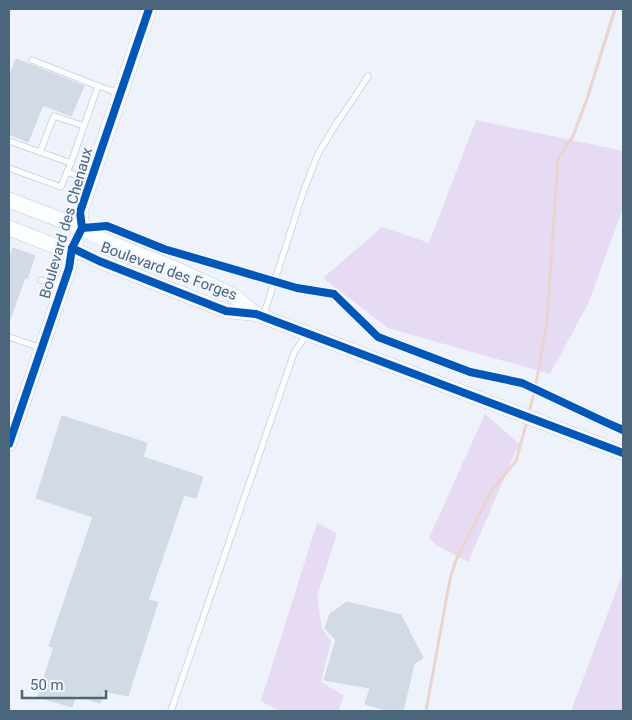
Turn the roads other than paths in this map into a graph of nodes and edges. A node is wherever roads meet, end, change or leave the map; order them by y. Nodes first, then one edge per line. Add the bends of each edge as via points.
1 (149, 9) edge
2 (32, 60) dead end
3 (368, 76) dead end
4 (98, 86) junction
5 (120, 94) junction
6 (84, 126) junction
7 (9, 141) edge
8 (40, 152) junction
9 (70, 163) junction
10 (9, 168) edge
11 (68, 172) junction
12 (91, 180) junction
13 (9, 200) edge
14 (9, 228) edge
15 (82, 228) junction
16 (72, 248) junction
17 (41, 280) dead end
18 (62, 287) junction
19 (259, 315) junction
20 (307, 334) junction
21 (9, 337) edge
22 (41, 348) junction
23 (9, 444) edge
24 (623, 453) edge
25 (171, 711) edge

1 - 5 main road, Boulevard des Chenaux
2 - 4 lane
3 - 19 lane via 318,154
4 - 5 lane
4 - 6 lane
5 - 12 main road, Boulevard des Chenaux
6 - 8 lane via 54,116
6 - 9 lane
7 - 8 lane
8 - 9 lane
9 - 11 lane
10 - 11 lane via 61,187
11 - 12 lane
12 - 15 main road, Boulevard des Chenaux via 80,212
13 - 15 main road, Boulevard des Forges
14 - 16 main road, Boulevard des Forges via 55,246
15 - 16 main road, Boulevard des Chenaux
15 - 19 street, Boulevard des Forges via 233,295
16 - 18 street, Boulevard des Chenaux
16 - 19 street, Boulevard des Forges via 226,311
17 - 18 lane
18 - 22 street, Boulevard des Chenaux
19 - 20 street, Boulevard des Forges
20 - 24 street, Boulevard des Forges
20 - 25 lane via 294,352
21 - 22 lane
22 - 23 street, Boulevard des Chenaux

